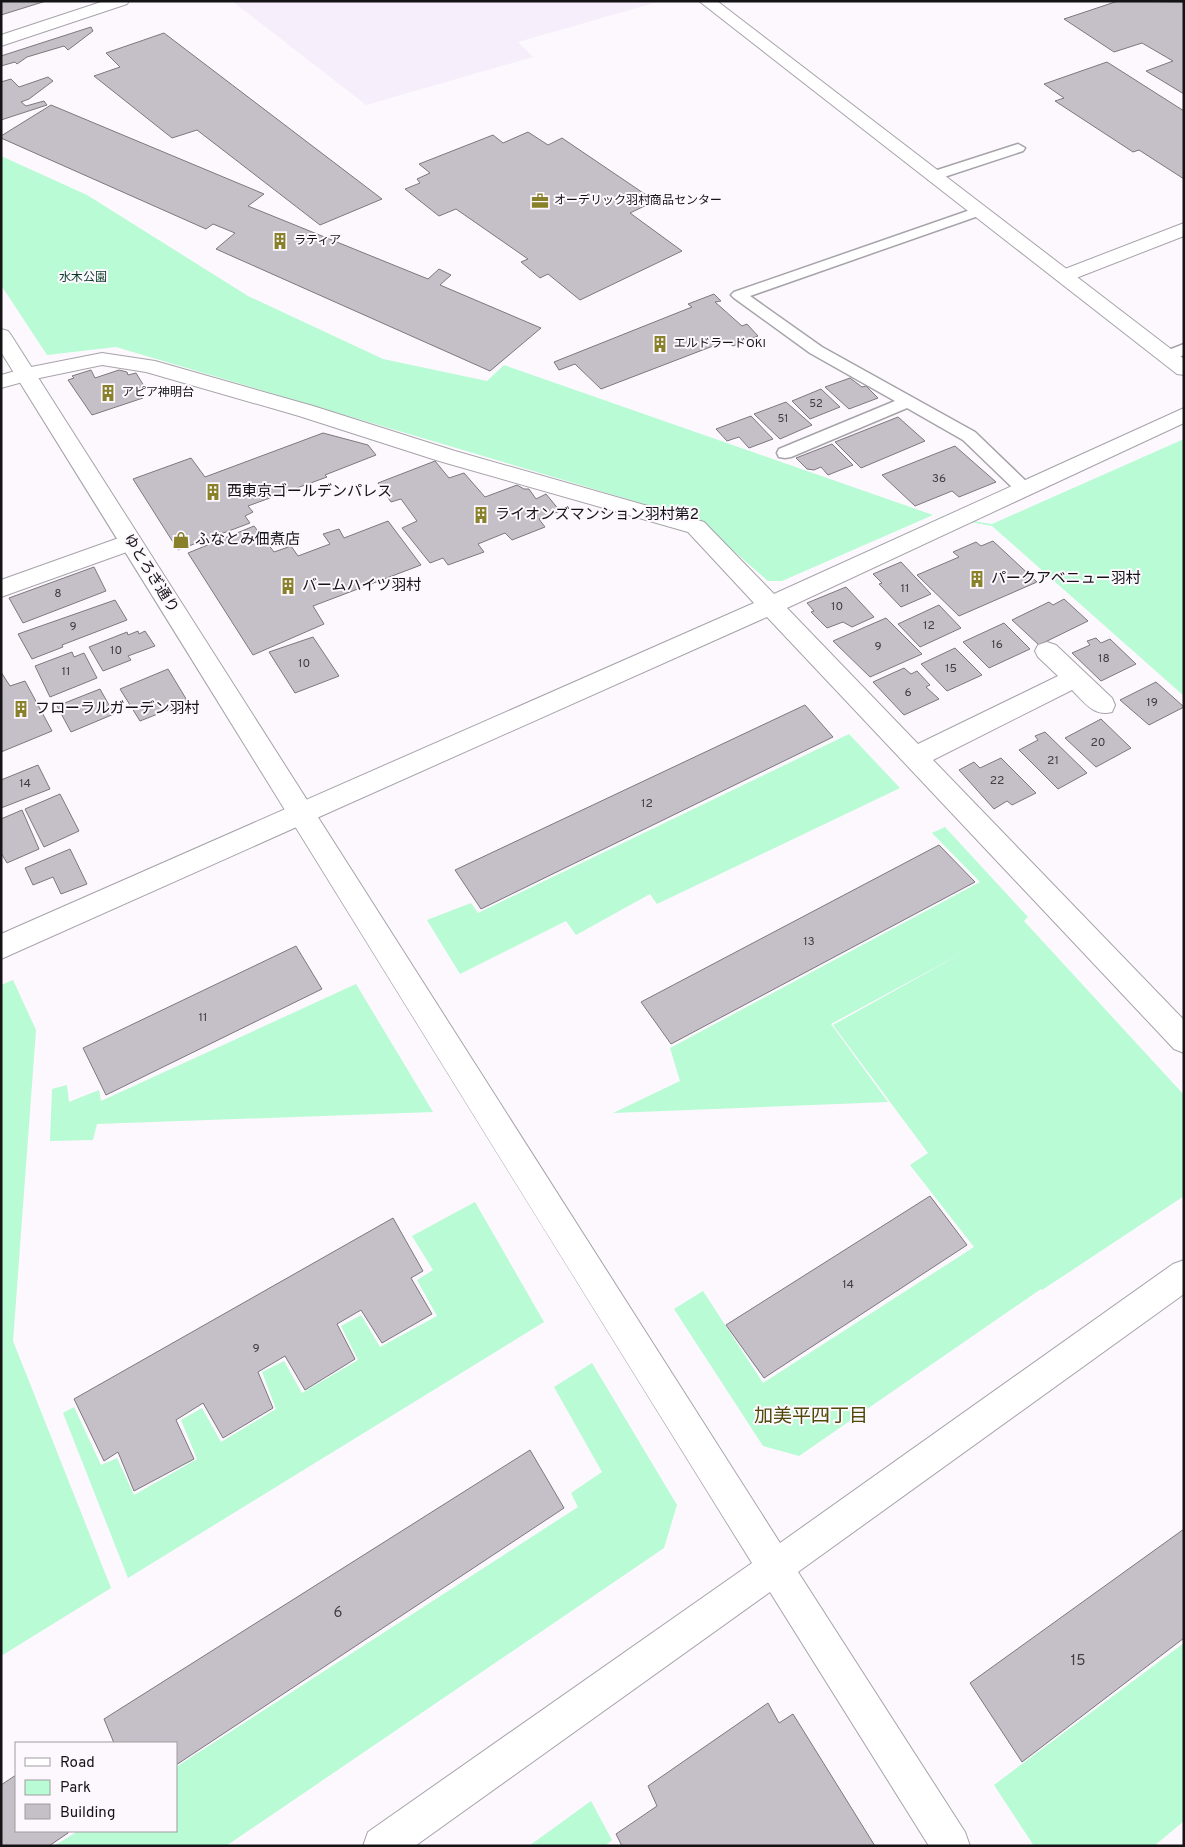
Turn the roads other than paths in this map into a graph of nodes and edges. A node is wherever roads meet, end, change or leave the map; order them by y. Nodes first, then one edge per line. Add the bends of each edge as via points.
1 (121, 1) edge
2 (707, 1) edge
3 (1, 41) edge
4 (1018, 148) dead end
5 (933, 176) junction
6 (979, 211) junction
7 (1184, 229) edge
8 (1064, 276) junction
9 (1, 335) edge
10 (1175, 353) edge
11 (1184, 369) edge
12 (26, 374) junction
13 (1, 382) edge
14 (908, 402) junction
15 (1184, 416) edge
16 (785, 453) dead end
17 (1023, 488) junction
18 (130, 542) junction
19 (1, 589) edge
20 (772, 605) junction
21 (1047, 651) dead end
22 (1075, 678) junction
23 (1103, 705) dead end
24 (916, 757) junction
25 (302, 812) junction
26 (1, 947) edge
27 (1184, 1040) edge
28 (1184, 1275) edge
29 (776, 1567) junction
30 (382, 1846) edge
31 (951, 1846) edge

1 - 3 street
2 - 5 street
4 - 5 lane
5 - 6 street
6 - 8 street
6 - 14 lane via 739,295 816,350
7 - 8 street
8 - 10 street
9 - 12 street, ゆとろぎ通り
10 - 11 street
12 - 13 street
12 - 18 street, ゆとろぎ通り
12 - 20 street via 102,359 148,366 696,527
14 - 16 lane
14 - 17 lane via 969,436
15 - 17 street
17 - 20 street
18 - 19 street
18 - 25 street, ゆとろぎ通り
20 - 24 street
20 - 25 street
21 - 22 street
22 - 23 street
22 - 24 street
24 - 27 street
25 - 26 street
25 - 29 street, ゆとろぎ通り via 504,1139
28 - 29 street
29 - 30 street
29 - 31 street, ゆとろぎ通り

